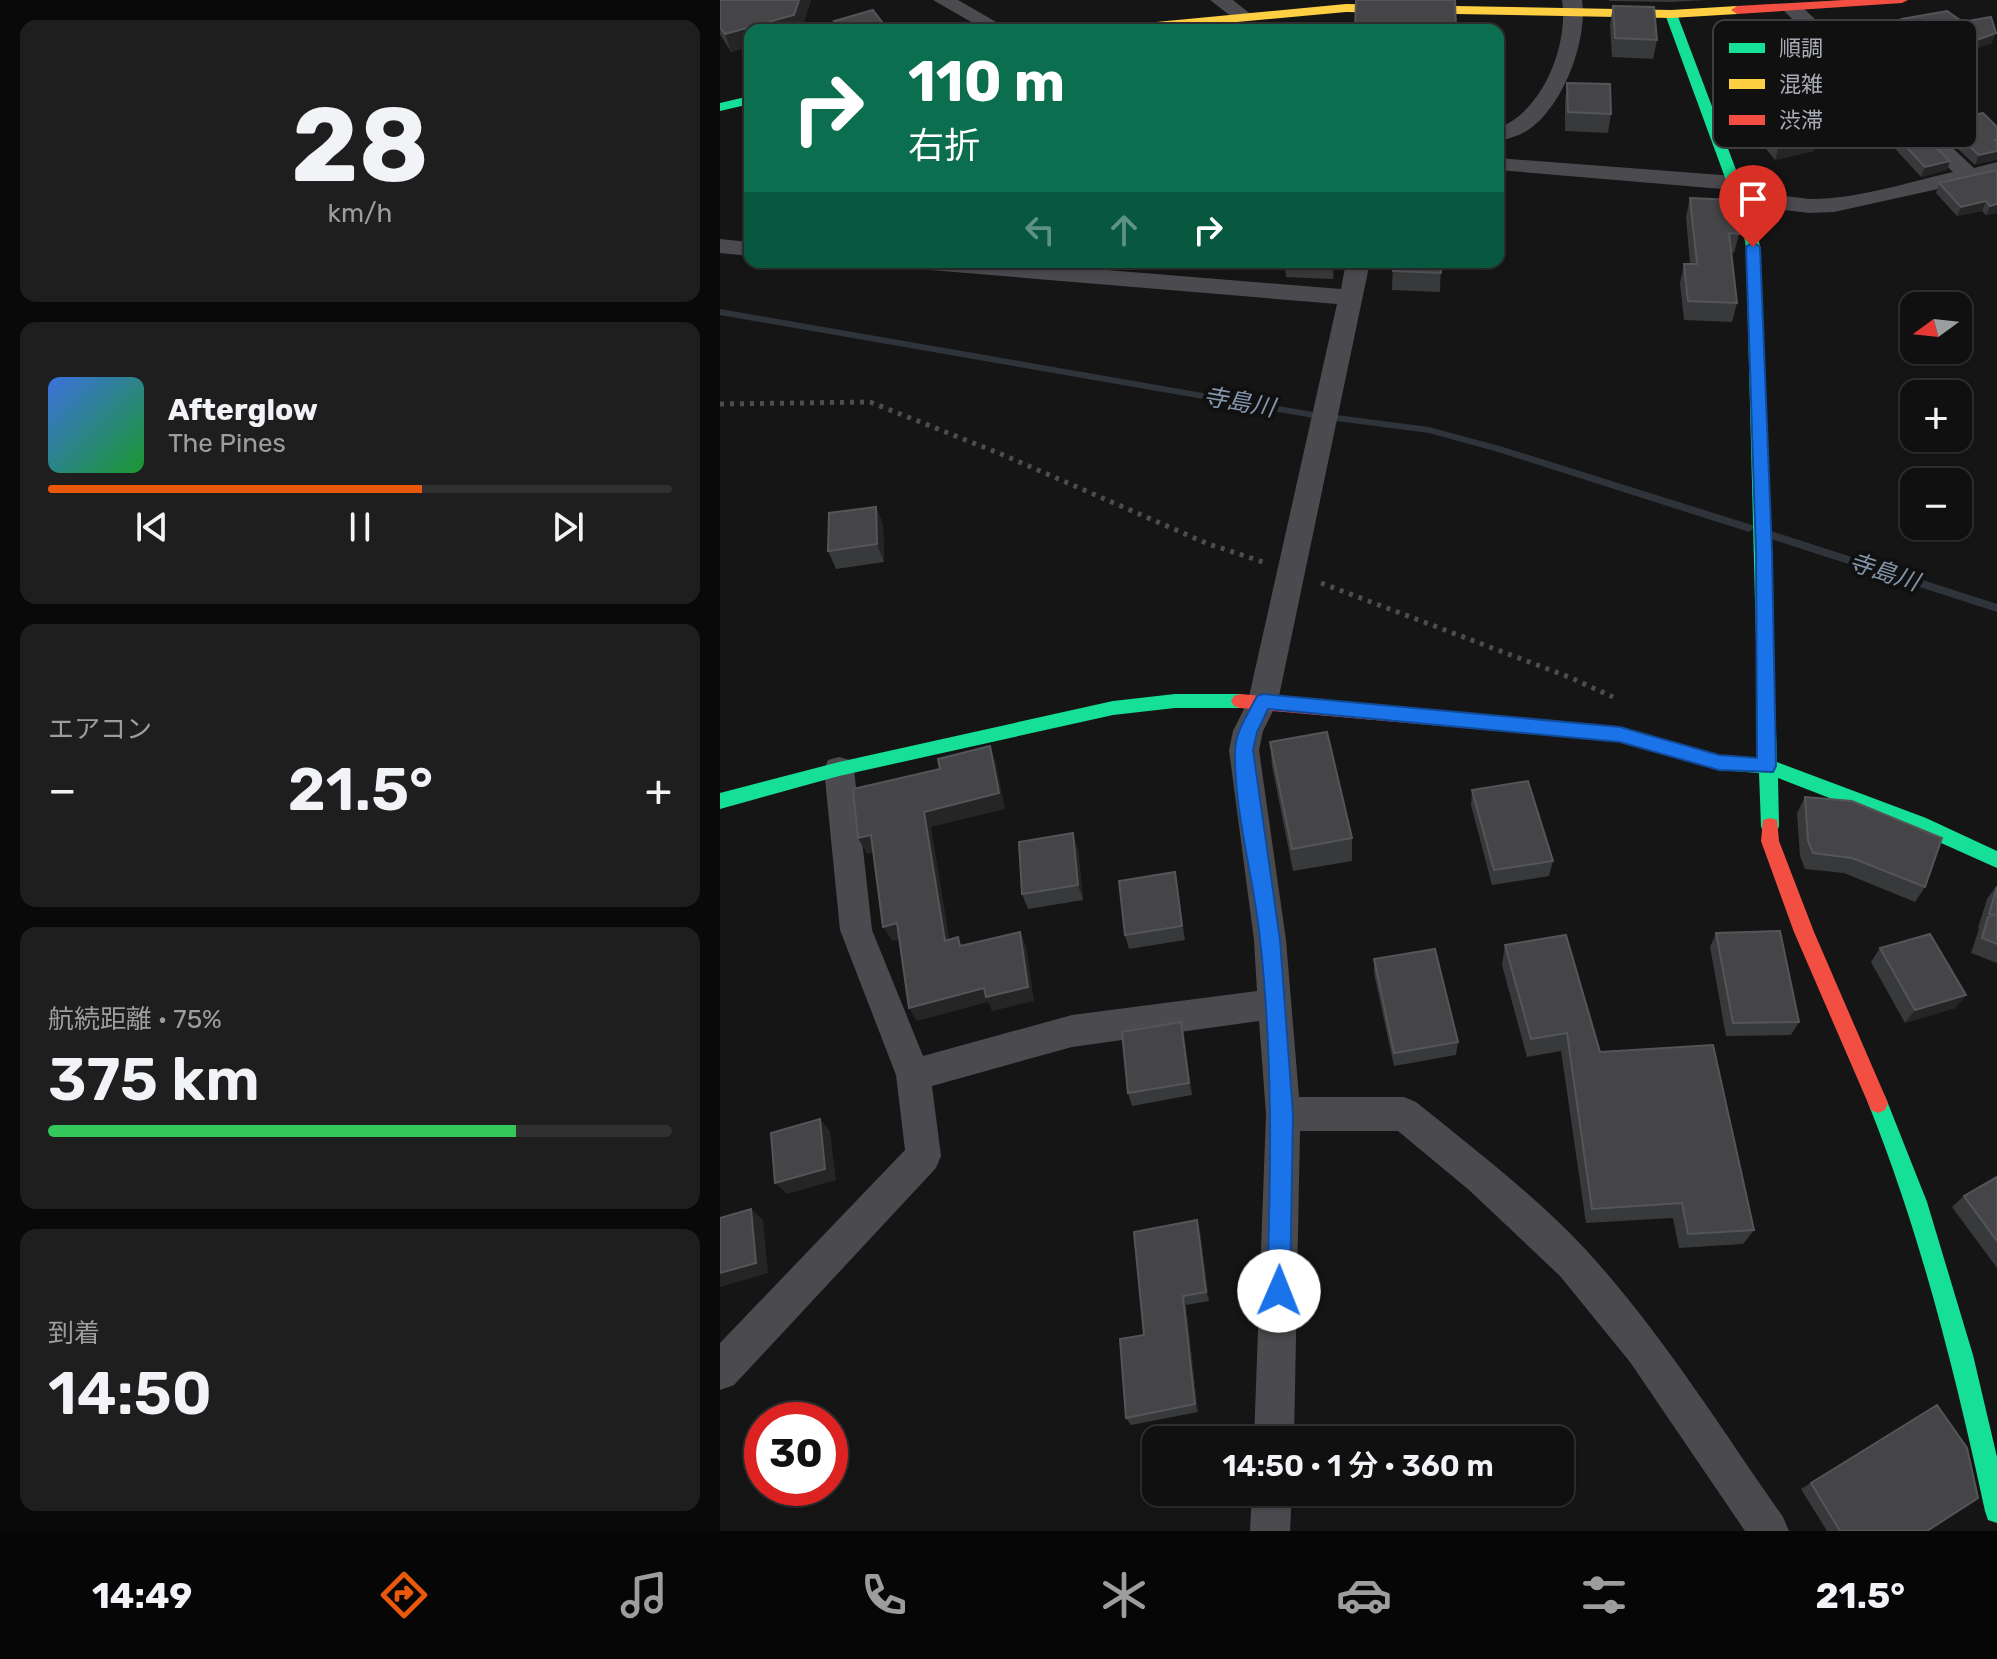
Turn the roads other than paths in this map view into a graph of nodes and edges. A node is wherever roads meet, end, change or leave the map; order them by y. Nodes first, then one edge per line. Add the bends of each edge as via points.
1 (943, 0) edge
2 (1220, 0) edge
3 (1902, 0) edge
4 (1574, 7) edge
5 (1793, 9) junction
6 (1671, 14) junction
7 (1243, 16) junction
8 (1805, 20) edge
9 (989, 24) edge
10 (1169, 24) edge
11 (744, 101) edge
12 (720, 107) edge
13 (1713, 123) edge
14 (1504, 132) edge
15 (1722, 148) edge
16 (1940, 148) edge
17 (1504, 165) edge
18 (1997, 169) edge
19 (1969, 175) junction
20 (1739, 191) junction
21 (720, 246) edge
22 (744, 248) edge
23 (992, 268) edge
24 (1357, 268) edge
25 (1351, 297) junction
26 (1263, 701) junction
27 (1767, 766) junction
28 (839, 769) junction
29 (720, 801) edge
30 (1997, 860) edge
31 (1275, 1004) junction
32 (913, 1075) junction
33 (1283, 1114) junction
34 (720, 1371) edge
35 (1274, 1426) edge
36 (1271, 1506) edge
37 (1997, 1511) edge
38 (1270, 1531) edge
39 (1769, 1531) edge

1 - 9 street
2 - 7 street
3 - 5 street
4 - 6 street
4 - 7 street via 1346,8
4 - 14 street via 1551,91 1522,125
5 - 6 street
5 - 8 street
6 - 13 street
7 - 10 street
11 - 12 street
15 - 20 street
16 - 19 street
17 - 20 street
18 - 19 street
19 - 20 street via 1834,205 1809,206
20 - 27 street via 1753,247
21 - 22 street
23 - 25 street
24 - 25 street
25 - 26 street
26 - 27 street via 1620,735 1719,763
26 - 28 street via 1145,703
26 - 31 street via 1244,750
27 - 30 street
27 - 37 street via 1770,841 1789,899 1917,1197 1950,1297
28 - 29 street
28 - 32 street via 856,930
31 - 32 street via 1072,1031
31 - 33 street
32 - 34 street via 923,1156
33 - 35 street
33 - 39 street via 1404,1114 1482,1178 1573,1263 1633,1336
36 - 38 street

